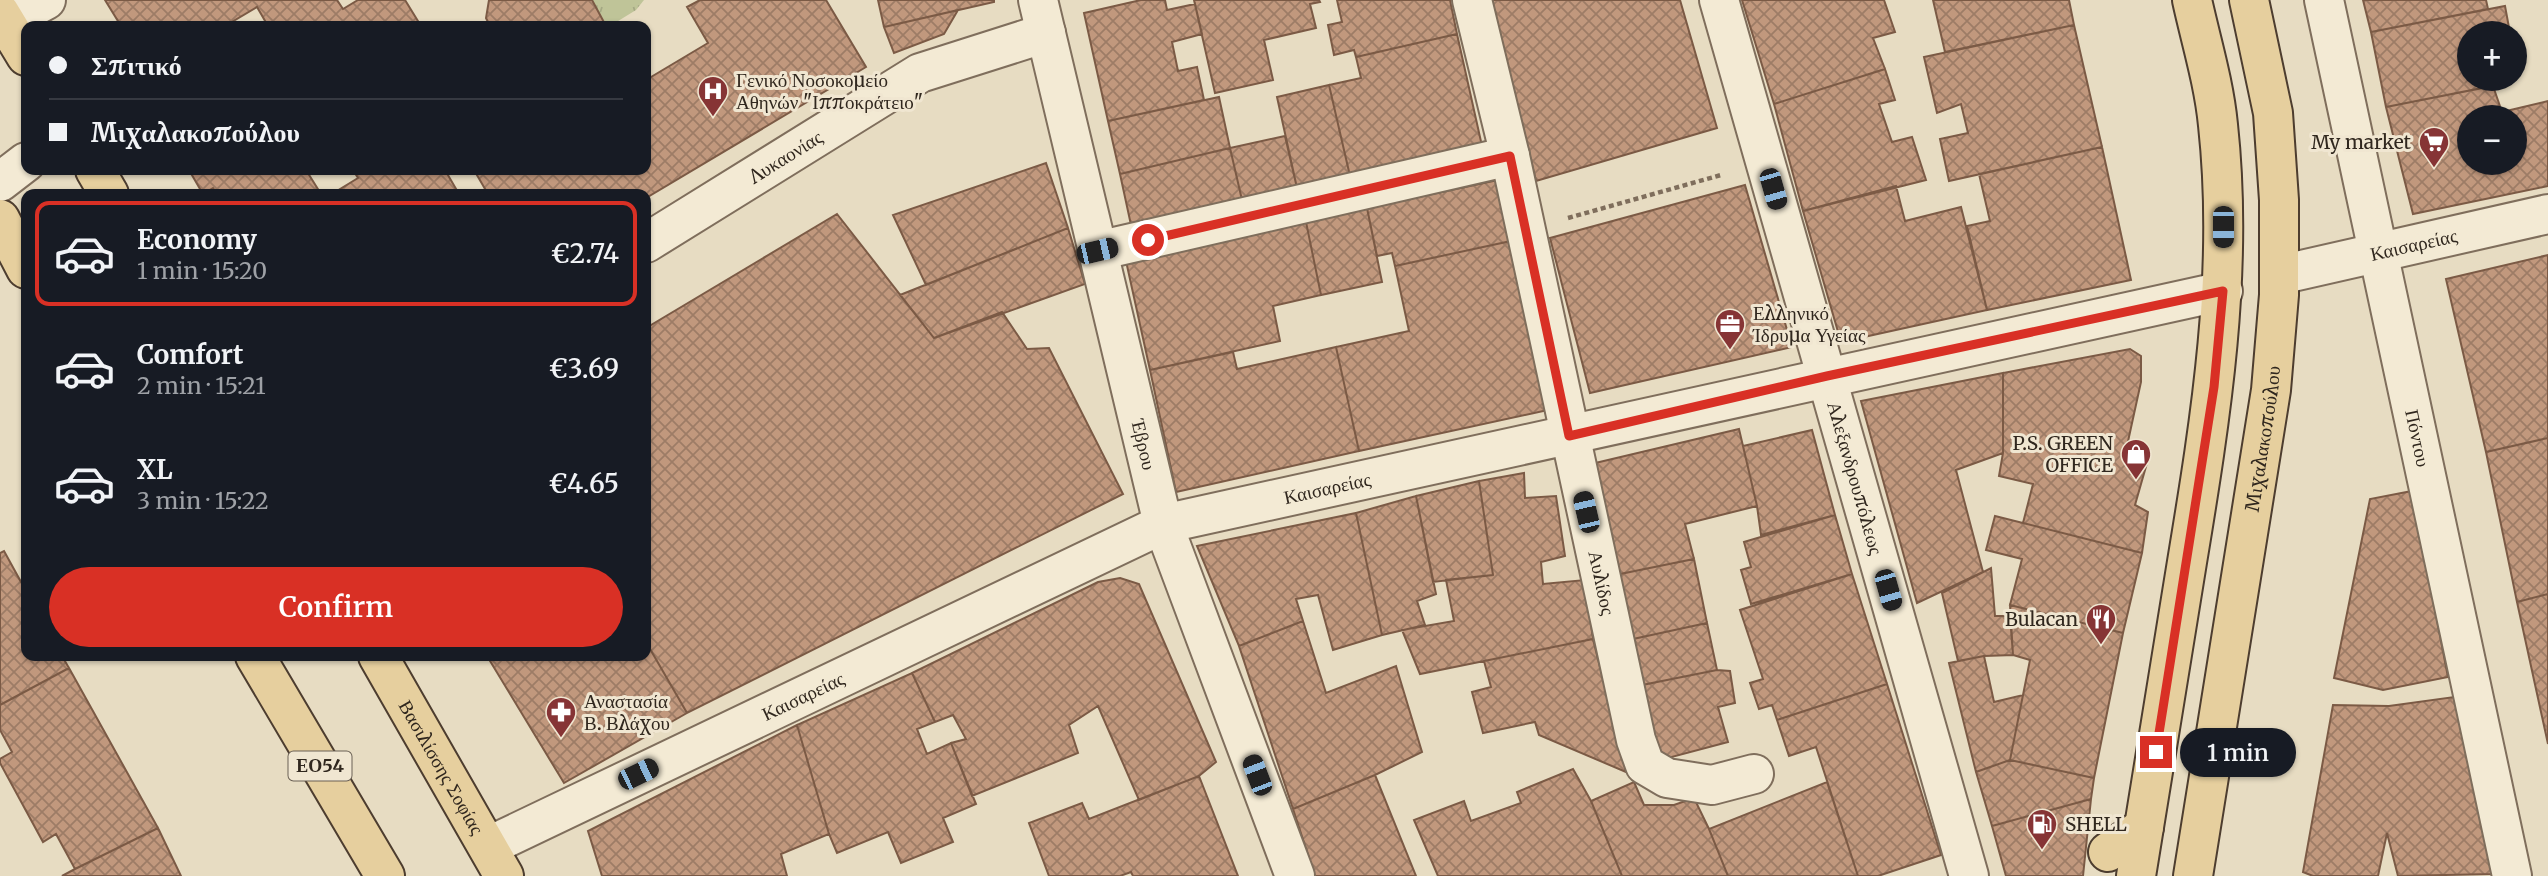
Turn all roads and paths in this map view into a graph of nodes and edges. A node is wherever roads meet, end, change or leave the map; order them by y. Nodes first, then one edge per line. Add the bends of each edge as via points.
1 (46, 0) edge
2 (1472, 0) edge
3 (1719, 0) edge
4 (2192, 0) edge
5 (2249, 0) edge
6 (2324, 0) edge
7 (1041, 9) edge
8 (3, 17) edge
9 (21, 48) edge
10 (1510, 156) junction
11 (1766, 162) junction
12 (21, 166) edge
13 (0, 182) edge
14 (1600, 209) dead end
15 (2548, 214) edge
16 (0, 219) edge
17 (651, 240) edge
18 (1097, 251) junction
19 (2378, 252) junction
20 (21, 259) edge
21 (2278, 275) junction
22 (2223, 291) junction
23 (1827, 376) junction
24 (1569, 436) junction
25 (1163, 523) junction
26 (258, 661) edge
27 (382, 661) edge
28 (1755, 774) dead end
29 (496, 861) edge
30 (2122, 864) edge
31 (385, 876) edge
32 (1295, 876) edge
33 (1969, 876) edge
34 (2193, 876) edge
35 (2512, 876) edge

1 - 8 street
2 - 10 street, Αυλίδος
3 - 11 street, Αλεξανδρουπόλεως
4 - 22 main road via 2218,122
5 - 21 main road, Μιχαλακοπούλου via 2273,113
6 - 19 street, Πόντου
7 - 17 street, Λυκαονίας via 919,73
7 - 18 street, Έβρου
8 - 9 main road
10 - 18 street
10 - 24 street, Αυλίδος
11 - 14 path
11 - 23 street, Αλεξανδρουπόλεως
12 - 13 street
15 - 19 street, Καισαρείας
16 - 20 main road
18 - 25 street, Έβρου
19 - 21 street, Καισαρείας
19 - 35 street, Πόντου
21 - 34 main road, Μιχαλακοπούλου via 2271,390
22 - 23 street, Καισαρείας
22 - 30 main road via 2208,427 2144,827
23 - 24 street, Καισαρείας
23 - 33 street, Αλεξανδρουπόλεως
24 - 25 street, Καισαρείας
24 - 28 street, Αυλίδος via 1645,765 1667,778 1712,785
25 - 29 street, Καισαρείας
25 - 32 street, Έβρου
26 - 31 main road, ΕΟ54
27 - 29 main road, Βασιλίσσης Σοφίας

